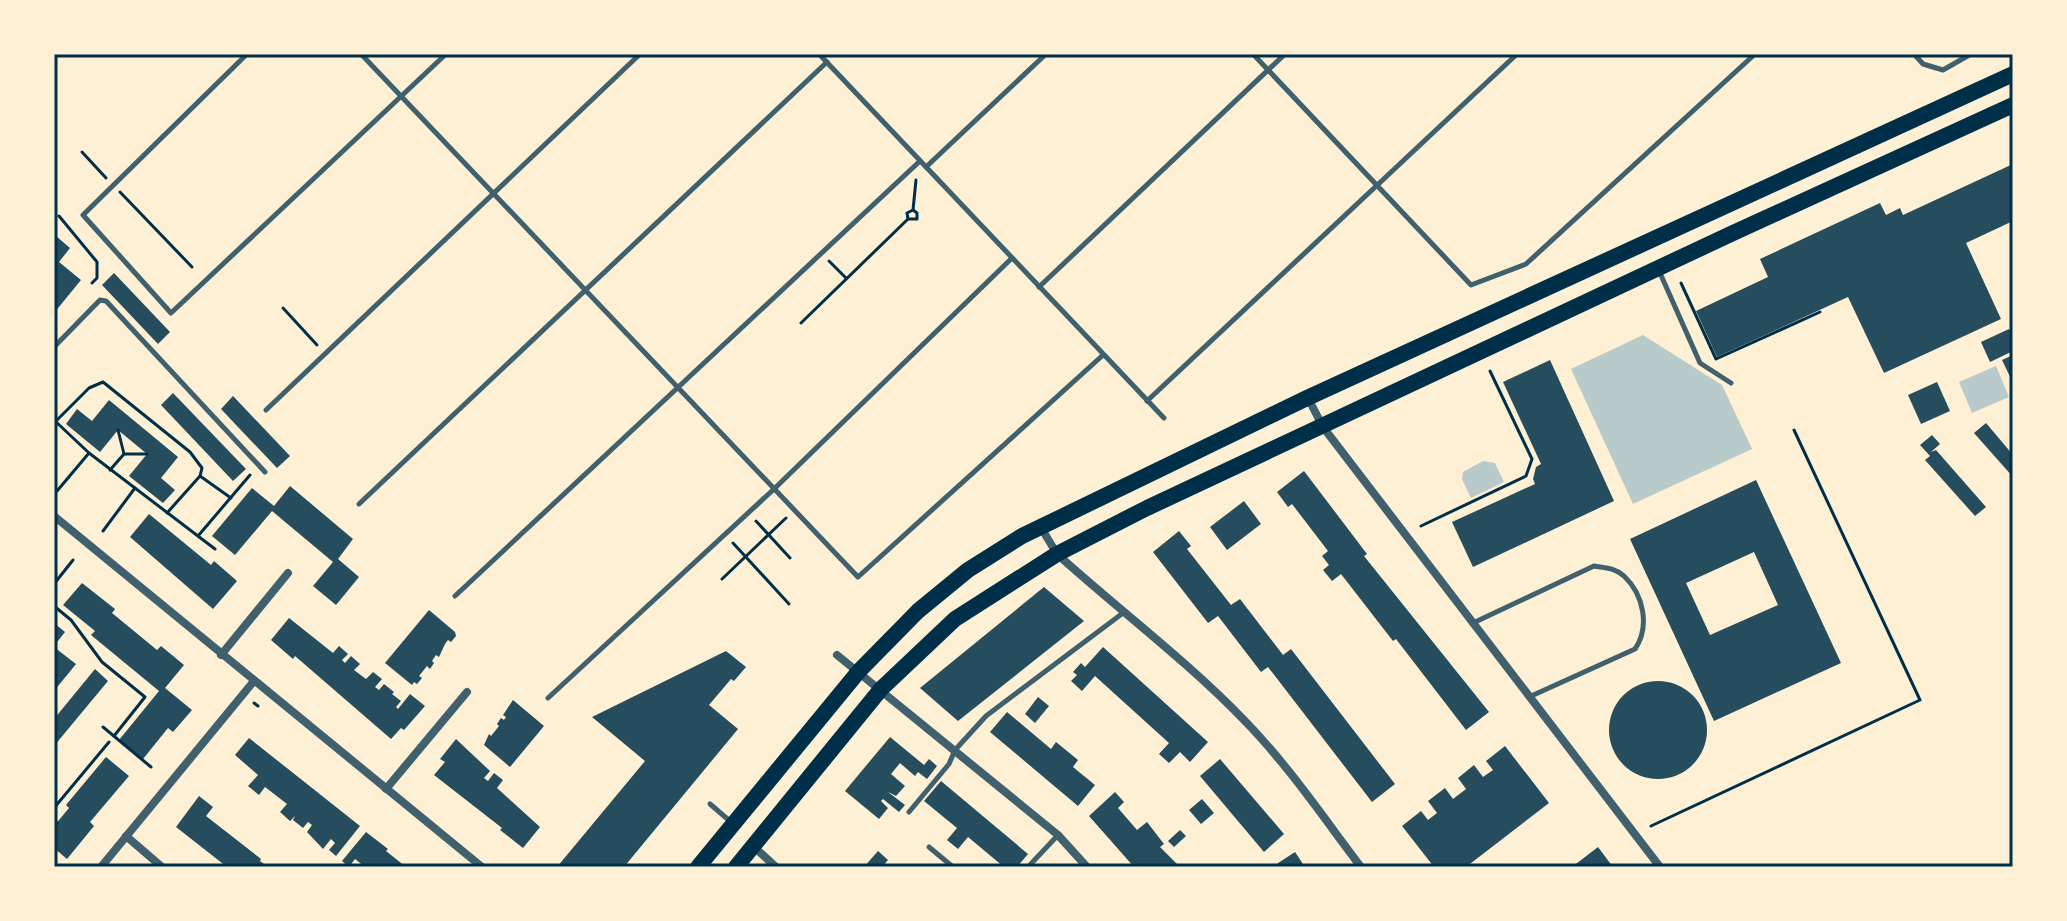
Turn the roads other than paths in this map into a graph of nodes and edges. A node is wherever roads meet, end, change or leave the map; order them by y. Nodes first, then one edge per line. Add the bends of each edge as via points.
1 (247, 54) edge
2 (361, 54) edge
3 (446, 54) edge
4 (640, 54) edge
5 (819, 54) edge
6 (1046, 54) edge
7 (1253, 54) edge
8 (1285, 54) edge
9 (1517, 54) edge
10 (1755, 54) edge
11 (1914, 54) edge
12 (1971, 54) edge
13 (827, 62) junction
14 (1268, 70) junction
15 (2013, 74) edge
16 (401, 96) junction
17 (2013, 105) edge
18 (920, 161) junction
19 (926, 167) junction
20 (1378, 187) junction
21 (493, 193) junction
22 (1012, 258) junction
23 (1658, 268) junction
24 (1039, 287) junction
25 (586, 291) junction
26 (54, 347) edge
27 (1103, 355) junction
28 (1731, 383) dead end
29 (679, 388) junction
30 (1307, 398) junction
31 (1147, 401) junction
32 (266, 410) dead end
33 (1164, 418) dead end
34 (1323, 427) junction
35 (265, 472) dead end
36 (774, 489) junction
37 (359, 504) dead end
38 (54, 516) edge
39 (1040, 526) junction
40 (1057, 554) junction
41 (288, 573) dead end
42 (455, 596) dead end
43 (1123, 613) junction
44 (1472, 623) junction
45 (221, 655) junction
46 (837, 655) dead end
47 (859, 671) junction
48 (254, 681) junction
49 (881, 689) junction
50 (467, 692) dead end
51 (1528, 697) junction
52 (548, 698) dead end
53 (955, 750) junction
54 (386, 789) junction
55 (710, 804) dead end
56 (909, 812) dead end
57 (733, 824) junction
58 (1058, 835) junction
59 (126, 836) junction
60 (753, 846) junction
61 (929, 847) dead end
62 (101, 867) edge
63 (162, 867) edge
64 (482, 867) edge
65 (698, 867) edge
66 (736, 867) edge
67 (776, 867) edge
68 (953, 867) edge
69 (1028, 867) edge
70 (1087, 867) edge
71 (1361, 867) edge
72 (1660, 867) edge

1 - 16 lane via 83,215 171,313
2 - 16 lane
3 - 16 lane
4 - 21 lane
5 - 13 lane
6 - 19 lane
7 - 14 lane
8 - 14 lane
9 - 20 lane
10 - 20 lane via 1526,264 1471,285
11 - 12 lane via 1923,64 1943,70
13 - 18 lane
13 - 25 lane
14 - 20 lane
14 - 24 lane
15 - 30 main road
16 - 21 lane
17 - 23 main road
18 - 19 lane
18 - 29 lane
19 - 22 lane
20 - 31 lane
21 - 25 lane
21 - 32 lane
22 - 24 lane
22 - 36 lane
23 - 28 lane via 1700,363
23 - 34 main road
24 - 27 lane
25 - 29 lane
25 - 37 lane
26 - 35 lane via 100,300 106,301
27 - 31 lane
27 - 36 lane via 858,577
29 - 36 lane
29 - 42 lane
30 - 34 street
30 - 39 main road
31 - 33 lane
34 - 40 main road
34 - 44 street
36 - 52 lane
38 - 45 street
39 - 40 street
39 - 47 main road via 951,582
40 - 43 street
40 - 49 main road via 955,619
41 - 45 street
43 - 53 lane via 986,716
43 - 71 street via 1246,722 1290,770
44 - 51 street
44 - 51 lane via 1594,566 1624,576 1645,620 1635,649
45 - 48 street
46 - 47 street
47 - 49 street
47 - 57 main road
48 - 54 street
48 - 59 street
49 - 53 street
49 - 60 main road
50 - 54 street
51 - 72 street
53 - 56 lane
53 - 58 street
54 - 64 street
55 - 57 lane
57 - 65 main road
58 - 69 lane
58 - 70 street
59 - 62 street
59 - 63 street
60 - 66 main road
60 - 67 street
61 - 68 lane

